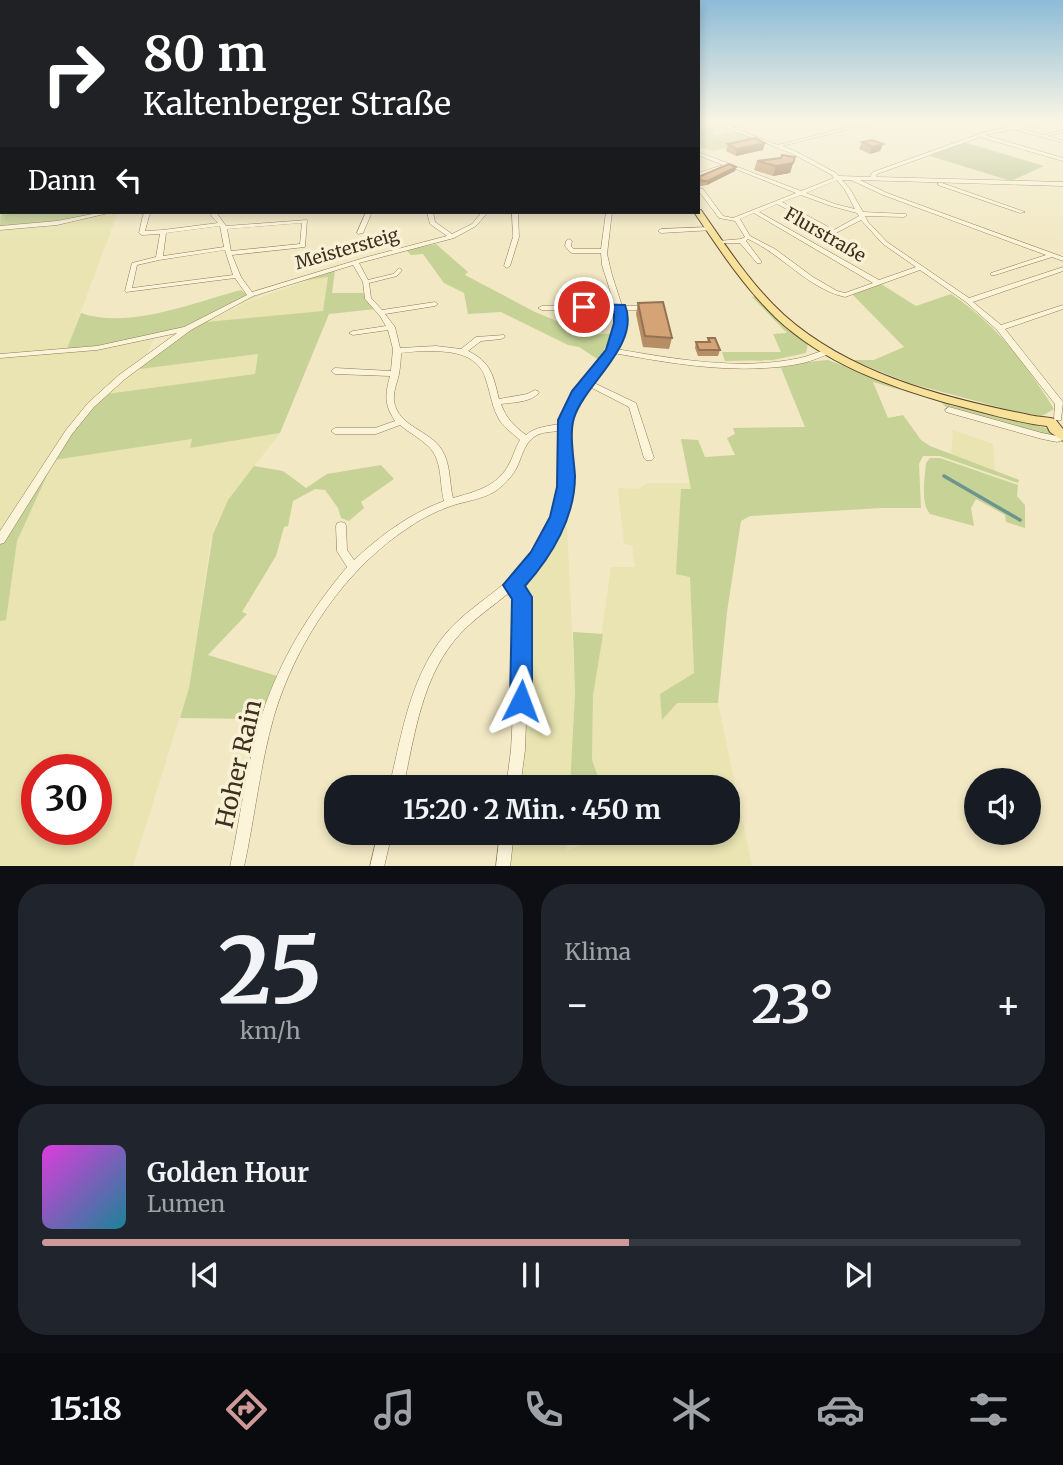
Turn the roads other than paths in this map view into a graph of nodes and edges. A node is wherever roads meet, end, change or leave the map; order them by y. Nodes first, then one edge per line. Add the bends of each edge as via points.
1 (719, 160) edge
2 (811, 160) edge
3 (910, 160) edge
4 (727, 165) junction
5 (700, 174) edge
6 (838, 177) junction
7 (852, 177) junction
8 (875, 178) junction
9 (935, 181) junction
10 (1063, 184) edge
11 (701, 190) dead end
12 (799, 193) junction
13 (777, 202) junction
14 (756, 212) junction
15 (1022, 212) dead end
16 (100, 214) edge
17 (147, 214) edge
18 (214, 214) edge
19 (302, 214) edge
20 (368, 214) edge
21 (430, 214) edge
22 (483, 214) edge
23 (516, 214) edge
24 (609, 214) edge
25 (699, 214) edge
26 (860, 214) junction
27 (904, 215) dead end
28 (301, 220) junction
29 (737, 220) junction
30 (223, 226) junction
31 (0, 228) edge
32 (710, 229) junction
33 (662, 230) dead end
34 (163, 232) junction
35 (360, 233) dead end
36 (452, 237) junction
37 (745, 239) junction
38 (569, 240) dead end
39 (720, 242) junction
40 (228, 251) junction
41 (604, 251) junction
42 (1052, 255) junction
43 (159, 258) junction
44 (1063, 259) edge
45 (759, 262) dead end
46 (356, 264) junction
47 (507, 267) dead end
48 (920, 268) junction
49 (1063, 269) edge
50 (398, 271) dead end
51 (993, 274) dead end
52 (237, 276) junction
53 (366, 282) junction
54 (879, 283) junction
55 (251, 295) junction
56 (968, 301) junction
57 (435, 304) dead end
58 (658, 307) edge
59 (1063, 307) edge
60 (542, 308) dead end
61 (620, 308) junction
62 (383, 312) junction
63 (391, 327) junction
64 (188, 328) junction
65 (1000, 328) junction
66 (353, 333) dead end
67 (501, 337) dead end
68 (397, 351) junction
69 (612, 351) junction
70 (462, 352) junction
71 (826, 352) junction
72 (0, 356) edge
73 (335, 371) dead end
74 (395, 374) junction
75 (587, 383) junction
76 (534, 393) dead end
77 (495, 402) junction
78 (949, 410) dead end
79 (400, 422) junction
80 (1059, 422) edge
81 (564, 428) junction
82 (335, 431) dead end
83 (524, 438) junction
84 (649, 458) dead end
85 (450, 503) junction
86 (341, 526) dead end
87 (0, 540) edge
88 (353, 567) junction
89 (513, 585) junction
90 (399, 775) edge
91 (515, 775) edge
92 (382, 845) edge
93 (505, 845) edge
94 (237, 866) edge
95 (377, 866) edge
96 (502, 866) edge

1 - 4 street
2 - 6 street
3 - 8 street via 875,173
4 - 5 street
4 - 12 street
6 - 7 street
6 - 12 street
6 - 26 street
7 - 8 street
7 - 42 street
8 - 9 street
9 - 10 street
9 - 15 street
11 - 29 street via 721,217
12 - 13 street
12 - 26 street
13 - 14 street
13 - 26 street via 836,232
14 - 29 street
14 - 54 street, Flurstraße
16 - 31 street
17 - 34 street via 142,234
18 - 30 street
19 - 28 street
20 - 35 street
21 - 36 street via 432,223
22 - 36 street, Meistersteig
23 - 47 street via 516,237
24 - 41 street
25 - 32 main road
26 - 27 street
26 - 48 street via 885,243
28 - 30 street
28 - 40 street via 305,221 303,246
29 - 37 street
30 - 34 street
30 - 40 street
32 - 33 street
32 - 39 main road
34 - 43 street
36 - 46 street, Meistersteig
37 - 39 street
37 - 45 street
37 - 54 street via 792,262 836,295
38 - 41 street via 572,251
39 - 71 main road via 767,303
40 - 43 street
40 - 52 street
41 - 61 street
42 - 44 street
42 - 51 street
43 - 52 street via 134,264 128,291
46 - 53 street
46 - 55 street, Meistersteig
48 - 54 street
48 - 56 street
49 - 56 street
50 - 53 street
52 - 55 street
53 - 62 street via 368,299
55 - 64 street, Meistersteig
56 - 65 street
57 - 62 street
58 - 61 street
59 - 65 street
60 - 61 street
61 - 69 street
62 - 63 street
63 - 66 street
63 - 68 street
64 - 72 street via 97,348
64 - 87 street via 122,377 85,412
65 - 80 street via 1023,355
67 - 70 street via 479,339
68 - 70 street
68 - 74 street
69 - 71 street via 739,364 808,360
69 - 75 street
70 - 77 street via 485,368
71 - 80 main road via 897,384 1031,420
73 - 74 street
74 - 79 street via 390,402
75 - 81 street via 573,402
75 - 84 street via 633,405
76 - 77 street
77 - 83 street via 510,429
78 - 80 street via 1050,438
79 - 82 street via 376,431
79 - 85 street via 438,451
81 - 83 street via 538,430
81 - 89 street via 567,474 562,508 538,558
83 - 85 street, Hoher Rain via 504,479 485,492
85 - 88 street, Hoher Rain via 403,525
86 - 88 street via 342,551
88 - 94 street, Hoher Rain via 301,640 284,675 260,744
89 - 90 street via 454,632 438,653 419,700
89 - 91 street via 522,597 523,650
92 - 95 street
93 - 96 street

